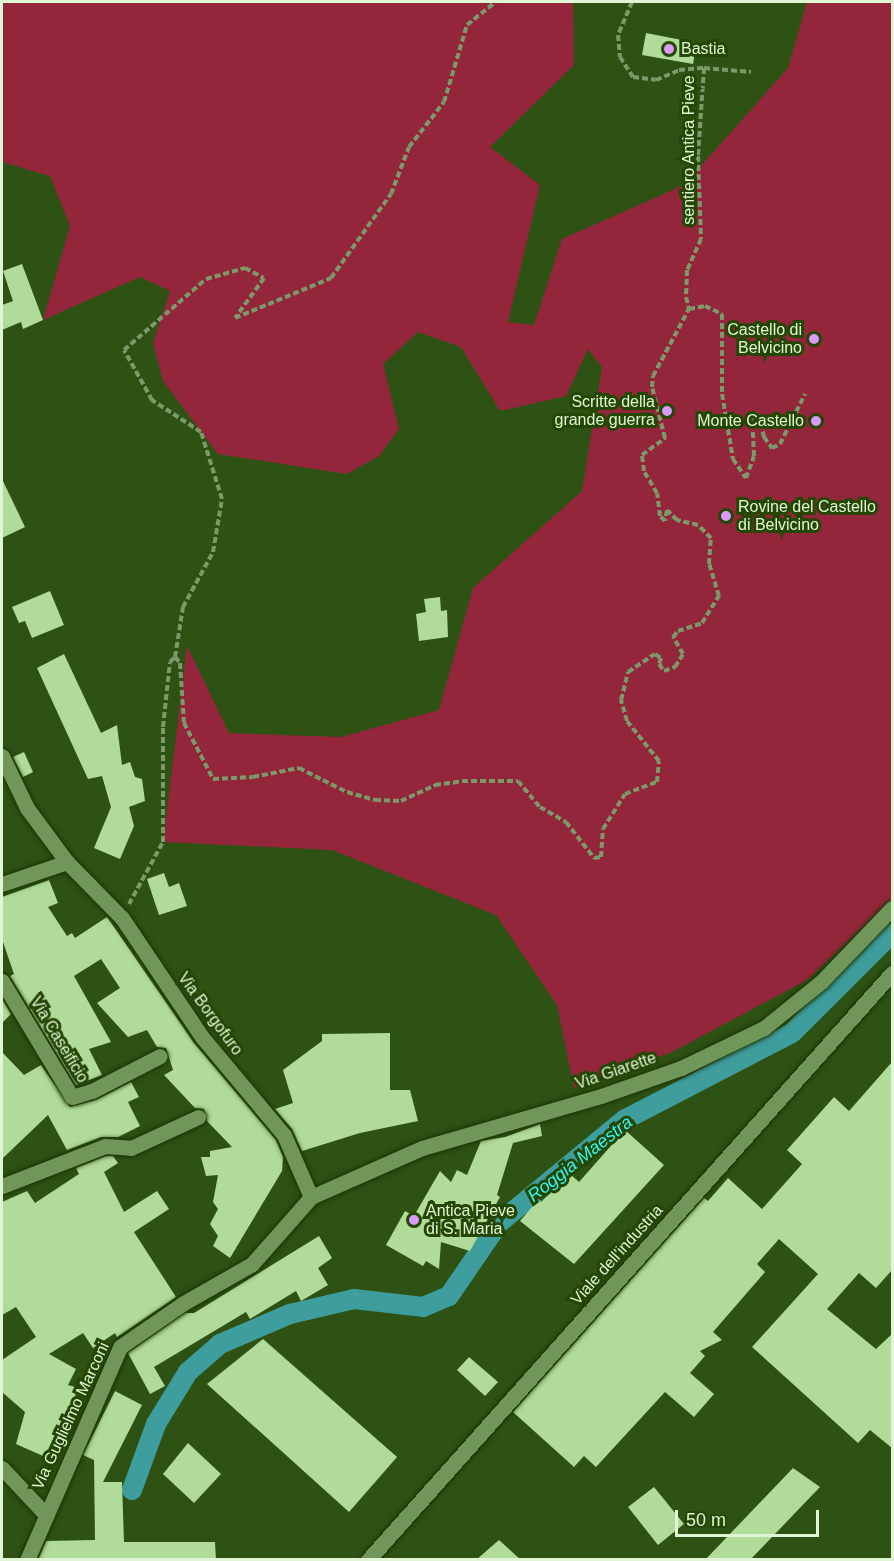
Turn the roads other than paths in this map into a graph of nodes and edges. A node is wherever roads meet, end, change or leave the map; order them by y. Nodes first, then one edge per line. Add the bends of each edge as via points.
1 (2, 756) edge
2 (67, 862) junction
3 (2, 884) edge
4 (892, 908) edge
5 (892, 974) edge
6 (2, 981) edge
7 (160, 1056) dead end
8 (198, 1117) dead end
9 (2, 1186) edge
10 (311, 1197) junction
11 (2, 1468) edge
12 (46, 1515) junction
13 (27, 1560) edge
14 (368, 1560) edge

1 - 2 street, Via Borgofuro via 27,808
2 - 3 street
2 - 10 street, Via Borgofuro via 122,918 202,1037 284,1135
4 - 10 street, Via Giarette via 822,981 764,1028 681,1068 601,1096 422,1148
5 - 14 street, Viale dell'industria
6 - 7 street, Via Caseificio via 72,1097 92,1091
8 - 9 street via 131,1148 105,1146
10 - 12 street, Via Guglielmo Marconi via 252,1264 182,1304 120,1347
11 - 12 street
12 - 13 street, Via Guglielmo Marconi

